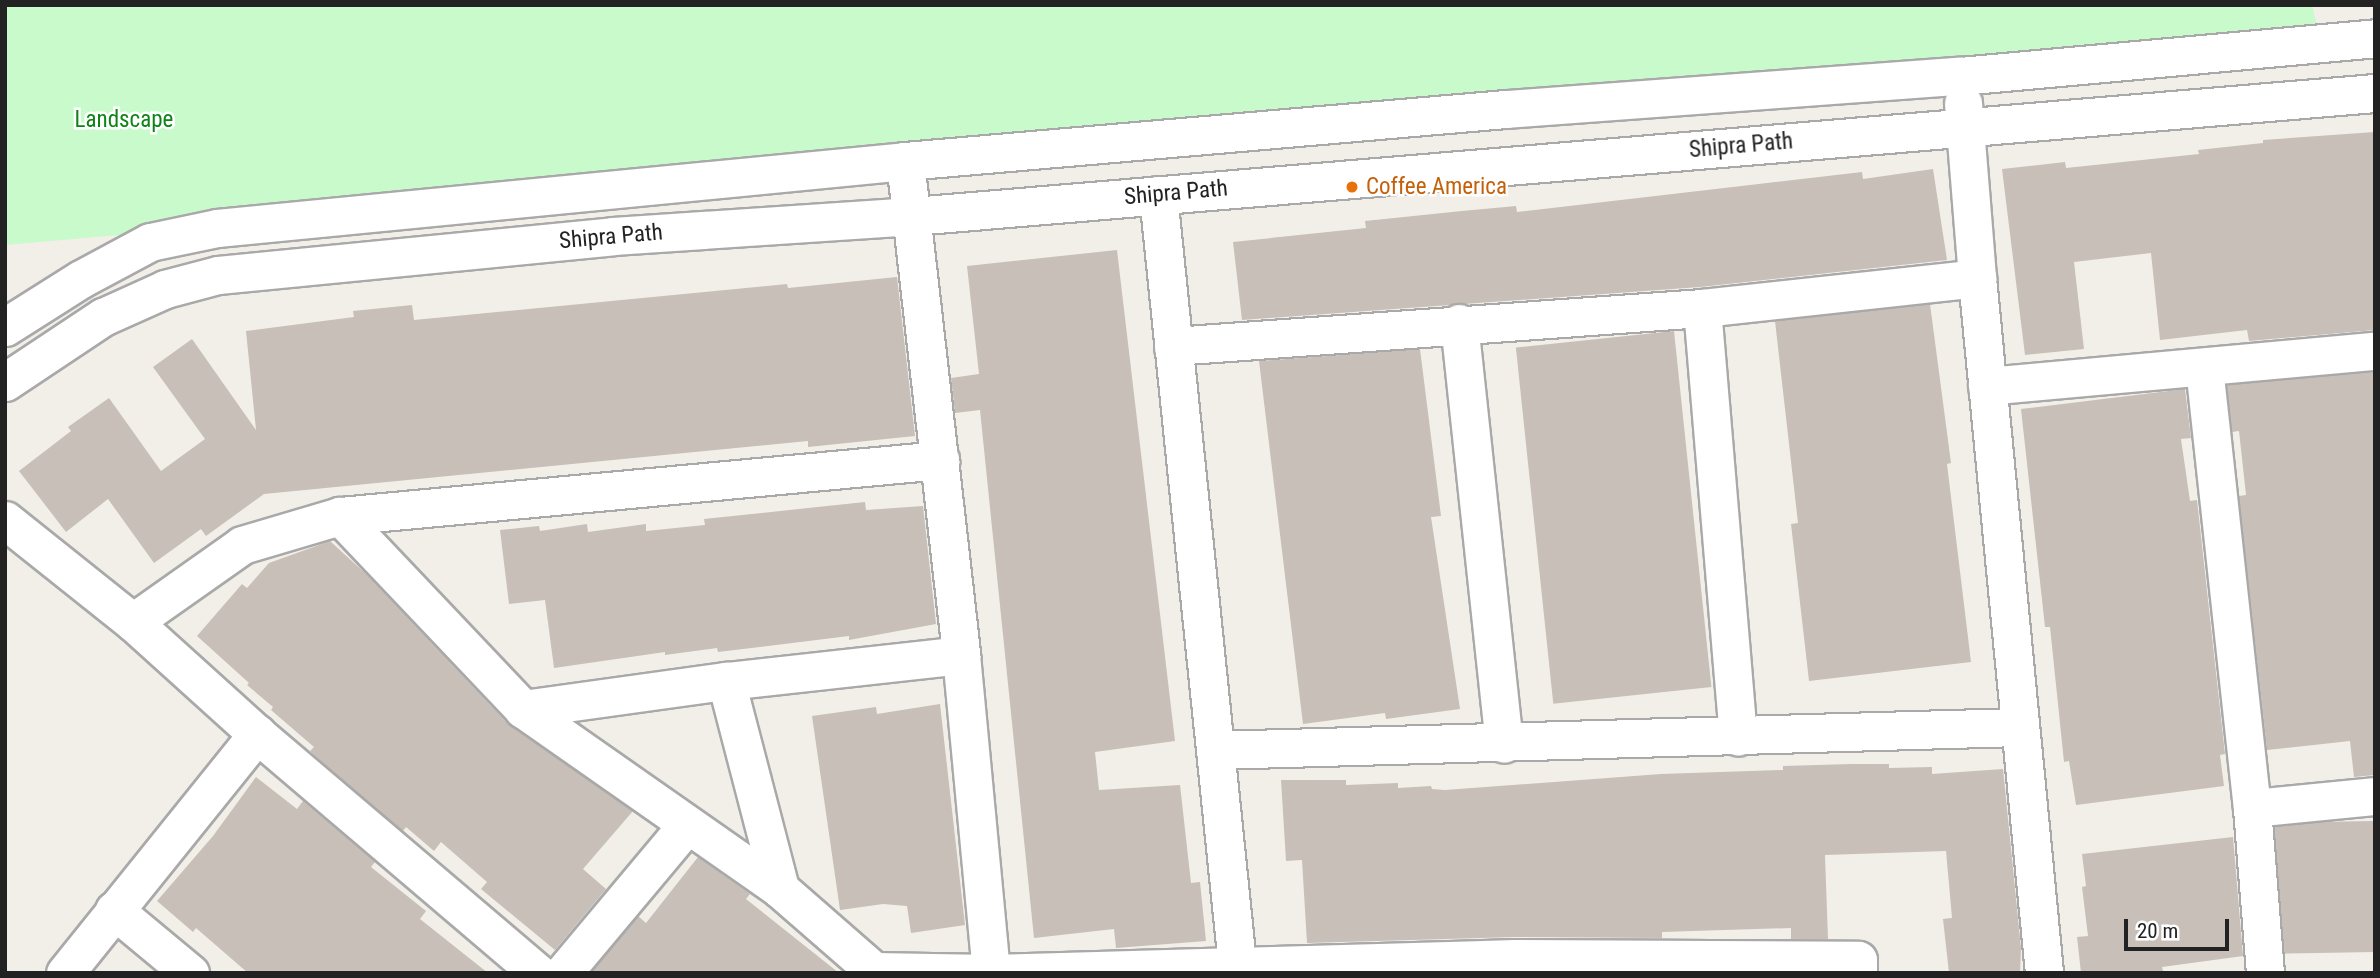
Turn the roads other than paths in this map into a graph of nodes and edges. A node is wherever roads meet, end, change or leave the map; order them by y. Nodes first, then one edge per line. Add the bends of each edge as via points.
1 (2375, 38) edge
2 (1960, 76) junction
3 (2375, 93) edge
4 (1966, 127) junction
5 (905, 161) junction
6 (1158, 195) junction
7 (914, 216) junction
8 (1977, 278) junction
9 (1702, 308) junction
10 (1459, 323) junction
11 (5, 327) edge
12 (1174, 346) junction
13 (2375, 351) edge
14 (2204, 367) junction
15 (5, 383) edge
16 (1987, 386) junction
17 (940, 460) junction
18 (340, 516) junction
19 (5, 520) edge
20 (133, 621) junction
21 (961, 655) junction
22 (726, 681) junction
23 (523, 709) junction
24 (2020, 727) junction
25 (257, 734) junction
26 (1738, 736) junction
27 (1504, 744) junction
28 (1214, 750) junction
29 (2375, 796) edge
30 (2252, 808) junction
31 (686, 826) junction
32 (780, 889) junction
33 (114, 909) junction
34 (1517, 965) edge
35 (1237, 970) edge
36 (65, 973) edge
37 (191, 973) edge
38 (538, 973) edge
39 (563, 973) edge
40 (990, 973) edge
41 (1858, 973) edge
42 (2044, 973) edge
43 (2264, 973) edge

1 - 2 street, Shipra Path
2 - 4 street
2 - 5 street, Shipra Path
3 - 4 street, Shipra Path
4 - 6 street, Shipra Path
4 - 8 street
5 - 7 street
5 - 11 street, Shipra Path via 217,228 150,242
6 - 7 street, Shipra Path
6 - 12 street
7 - 15 street, Shipra Path via 613,236 218,275 165,289 103,317
7 - 17 street
8 - 9 street
8 - 16 street
9 - 10 street
9 - 26 street
10 - 12 street
10 - 27 street
12 - 28 street
13 - 14 street
14 - 16 street
14 - 30 street
16 - 24 street
17 - 18 street
17 - 21 street
18 - 20 street via 242,545
18 - 23 street
19 - 20 street
20 - 25 street
21 - 22 street
21 - 40 street
22 - 23 street
22 - 32 street
23 - 31 street
24 - 26 street
24 - 42 street
25 - 33 street
25 - 38 street
26 - 27 street
27 - 28 street
28 - 35 street
29 - 30 street
30 - 43 street
31 - 32 street
31 - 39 street
32 - 40 street via 874,971
33 - 36 street
33 - 37 street
34 - 35 street
34 - 41 street via 1858,960
35 - 40 street

